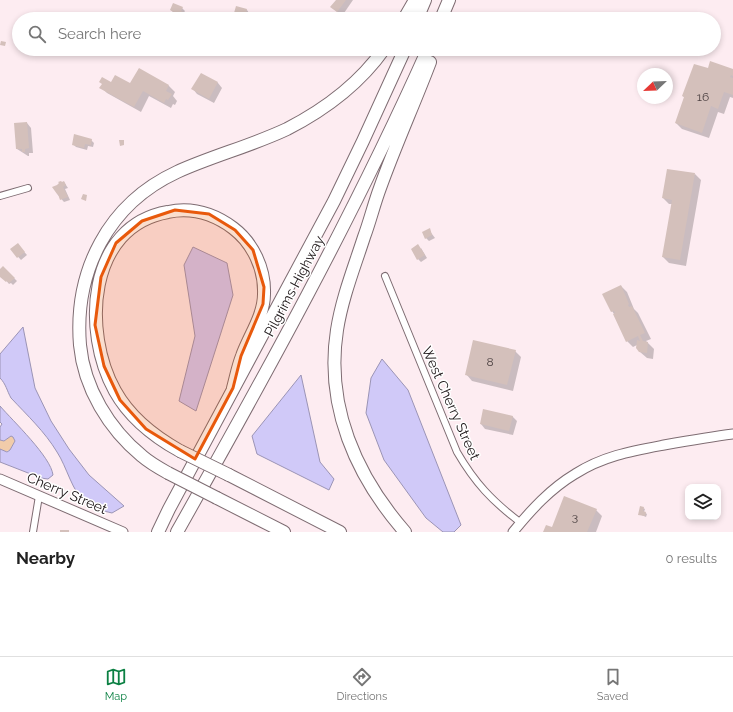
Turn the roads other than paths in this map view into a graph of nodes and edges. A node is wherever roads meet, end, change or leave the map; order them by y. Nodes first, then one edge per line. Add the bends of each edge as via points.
1 (415, 0) edge
2 (425, 0) edge
3 (408, 12) edge
4 (421, 12) edge
5 (379, 56) edge
6 (402, 56) edge
7 (425, 56) edge
8 (433, 56) edge
9 (28, 188) dead end
10 (0, 196) edge
11 (385, 276) dead end
12 (233, 388) junction
13 (733, 434) edge
14 (0, 479) edge
15 (39, 496) junction
16 (521, 523) junction
17 (33, 532) edge
18 (123, 532) edge
19 (158, 532) edge
20 (177, 532) edge
21 (284, 532) edge
22 (340, 532) edge
23 (405, 532) edge
24 (513, 532) edge

1 - 3 highway
2 - 4 highway
5 - 21 highway, bridge via 355,82 306,118 248,145 177,172 149,188 116,219 99,244 86,276 79,327 84,365 96,397 111,424 143,457 168,473
6 - 12 highway, Pilgrims Highway via 334,201
7 - 20 highway, Pilgrims Highway via 355,205
8 - 23 highway via 380,188 346,288 337,331 335,364 337,393 344,427 355,457 370,485
9 - 10 street
11 - 16 street, West Cherry Street via 457,452 487,495
12 - 19 highway, Pilgrims Highway
12 - 22 highway, bridge via 241,356 260,314 264,295 261,268 253,250 235,230 209,214 175,210 142,221 116,243 103,267 97,293 95,325 100,355 108,378 120,400 136,419 165,443
13 - 16 street via 624,452 603,460 574,474 545,496
14 - 15 street, Cherry Street
15 - 17 street
15 - 18 street, Cherry Street
16 - 24 street

